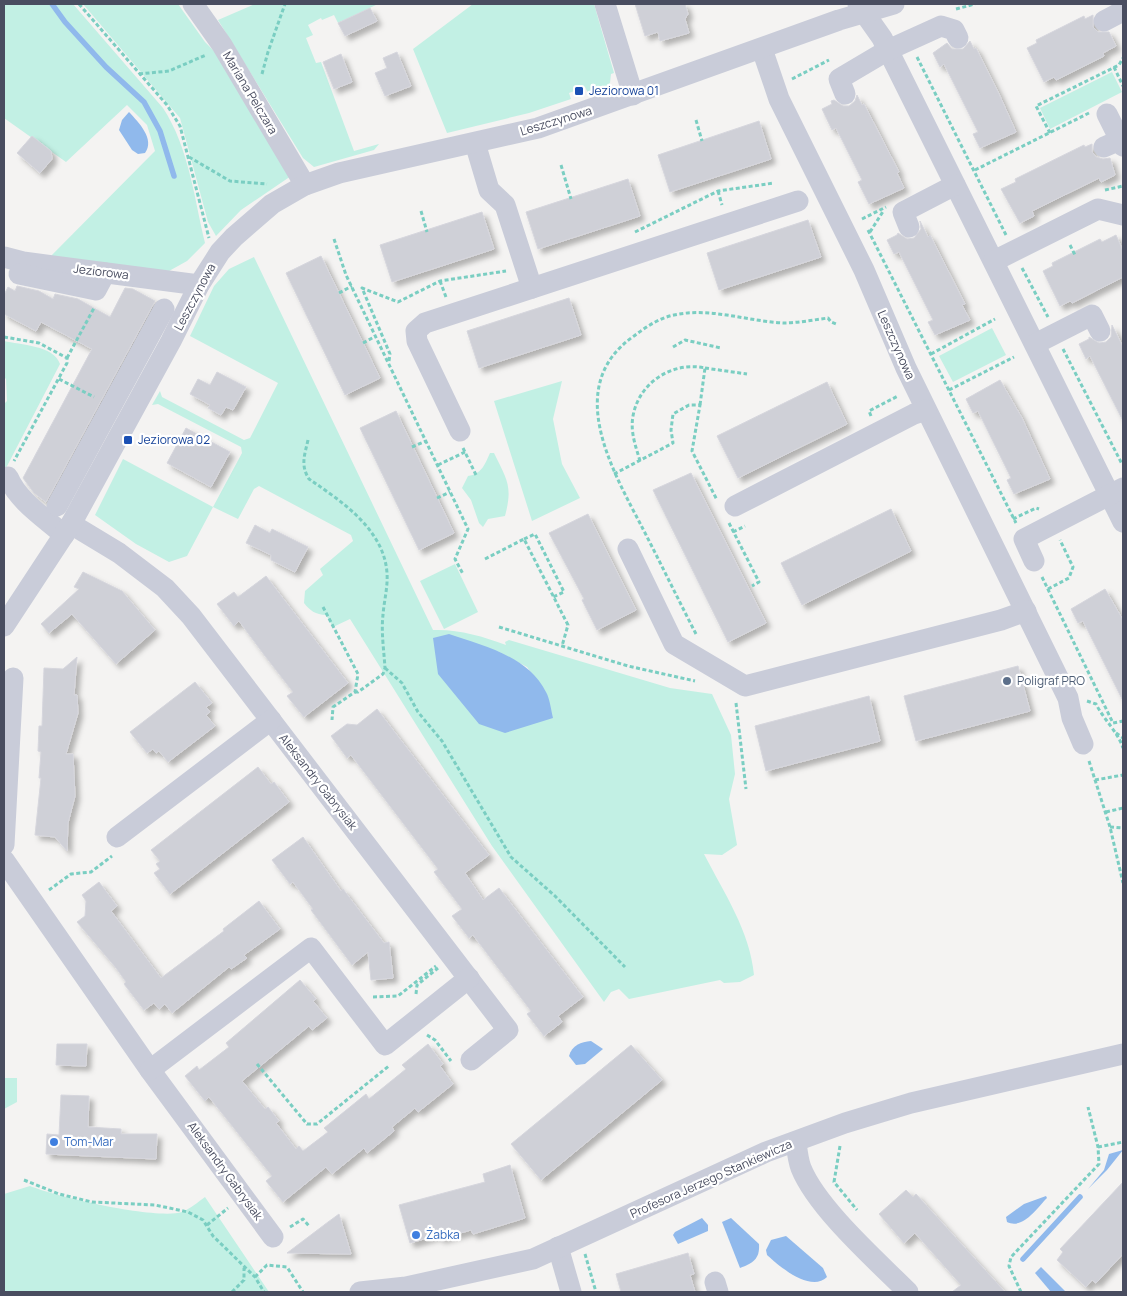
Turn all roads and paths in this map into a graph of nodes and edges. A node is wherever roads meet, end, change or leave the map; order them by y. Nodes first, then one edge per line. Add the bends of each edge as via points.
1 (79, 4) edge
2 (193, 4) edge
3 (286, 4) edge
4 (606, 4) edge
5 (894, 4) edge
6 (861, 8) edge
7 (1123, 11) edge
8 (1104, 21) dead end
9 (958, 38) dead end
10 (909, 41) junction
11 (222, 46) junction
12 (762, 49) junction
13 (888, 50) junction
14 (833, 58) dead end
15 (1123, 58) edge
16 (1114, 67) junction
17 (139, 74) junction
18 (792, 79) dead end
19 (1123, 86) edge
20 (845, 94) dead end
21 (633, 95) junction
22 (254, 98) junction
23 (1107, 114) dead end
24 (696, 120) dead end
25 (702, 141) dead end
26 (475, 143) junction
27 (1116, 144) edge
28 (189, 157) junction
29 (560, 165) dead end
30 (975, 170) junction
31 (774, 183) dead end
32 (273, 185) dead end
33 (305, 185) junction
34 (955, 185) junction
35 (571, 199) dead end
36 (798, 201) dead end
37 (421, 212) dead end
38 (880, 215) dead end
39 (1123, 215) edge
40 (909, 227) dead end
41 (868, 228) dead end
42 (426, 232) dead end
43 (633, 233) dead end
44 (870, 233) junction
45 (1006, 236) dead end
46 (334, 239) dead end
47 (212, 244) dead end
48 (4, 257) edge
49 (994, 261) junction
50 (1022, 269) dead end
51 (514, 270) dead end
52 (4, 271) edge
53 (105, 273) junction
54 (199, 285) junction
55 (352, 286) junction
56 (532, 288) junction
57 (338, 293) dead end
58 (164, 309) dead end
59 (89, 316) dead end
60 (995, 319) dead end
61 (836, 324) dead end
62 (152, 331) junction
63 (1100, 331) dead end
64 (376, 336) junction
65 (4, 337) edge
66 (1044, 339) junction
67 (171, 342) junction
68 (362, 343) dead end
69 (673, 347) dead end
70 (721, 348) dead end
71 (931, 354) junction
72 (1014, 357) dead end
73 (67, 358) junction
74 (389, 363) junction
75 (705, 368) junction
76 (747, 374) dead end
77 (59, 378) junction
78 (949, 390) junction
79 (906, 392) dead end
80 (96, 398) dead end
81 (700, 405) junction
82 (926, 410) junction
83 (869, 411) dead end
84 (461, 438) joint
85 (308, 440) dead end
86 (426, 441) junction
87 (412, 447) dead end
88 (693, 449) dead end
89 (465, 452) junction
90 (640, 462) junction
91 (1123, 463) edge
92 (438, 466) junction
93 (476, 474) dead end
94 (614, 474) junction
95 (8, 477) joint
96 (1117, 491) edge
97 (450, 492) junction
98 (437, 498) dead end
99 (57, 506) dead end
100 (735, 506) dead end
101 (1011, 514) dead end
102 (1123, 522) edge
103 (640, 524) dead end
104 (745, 526) dead end
105 (68, 529) junction
106 (733, 532) dead end
107 (1056, 533) dead end
108 (524, 539) junction
109 (628, 549) dead end
110 (504, 550) junction
111 (506, 554) dead end
112 (486, 559) dead end
113 (1034, 561) joint
114 (463, 574) dead end
115 (1048, 588) junction
116 (554, 597) junction
117 (323, 607) dead end
118 (1026, 611) junction
119 (4, 626) edge
120 (499, 627) dead end
121 (562, 646) junction
122 (385, 668) junction
123 (13, 678) dead end
124 (704, 682) dead end
125 (355, 692) junction
126 (1068, 698) junction
127 (736, 700) dead end
128 (270, 720) junction
129 (332, 720) dead end
130 (1123, 721) edge
131 (1116, 733) junction
132 (1123, 738) edge
133 (1083, 744) joint
134 (1123, 748) edge
135 (1123, 775) edge
136 (1095, 780) junction
137 (746, 789) dead end
138 (1123, 808) edge
139 (1106, 812) junction
140 (1110, 827) junction
141 (1123, 828) edge
142 (4, 845) edge
143 (115, 846) joint
144 (4, 860) edge
145 (1123, 880) edge
146 (32, 902) junction
147 (625, 967) dead end
148 (469, 978) junction
149 (349, 998) junction
150 (416, 1000) dead end
151 (410, 1025) junction
152 (1123, 1054) edge
153 (394, 1061) dead end
154 (462, 1062) joint
155 (257, 1064) dead end
156 (150, 1070) junction
157 (1088, 1107) dead end
158 (845, 1123) junction
159 (796, 1142) junction
160 (1123, 1142) edge
161 (1098, 1147) junction
162 (24, 1180) dead end
163 (223, 1211) dead end
164 (858, 1212) dead end
165 (207, 1225) junction
166 (273, 1237) dead end
167 (580, 1237) junction
168 (558, 1248) junction
169 (244, 1268) junction
170 (255, 1277) junction
171 (232, 1292) edge
172 (264, 1292) edge
173 (303, 1292) edge
174 (360, 1292) edge
175 (571, 1292) edge
176 (596, 1292) edge
177 (908, 1292) edge
178 (1021, 1292) edge

1 - 17 path
2 - 11 street, Mariana Pelczara
3 - 22 path
4 - 21 street
5 - 6 street, Leszczynowa
6 - 12 street, Leszczynowa
6 - 13 street
7 - 8 street
9 - 10 street via 954,30 940,26
10 - 13 street
10 - 30 path
11 - 17 path via 169,71
11 - 22 street, Mariana Pelczara
12 - 21 street, Leszczynowa
12 - 82 street, Leszczynowa via 778,99 864,270
13 - 20 street via 839,79
13 - 34 street
14 - 18 path
15 - 16 path
16 - 19 path
16 - 30 path via 1036,106 1050,133
17 - 28 path via 174,115
21 - 26 street, Leszczynowa via 538,128
22 - 33 street, Mariana Pelczara
23 - 27 street
24 - 25 path
26 - 33 street, Leszczynowa via 339,173
26 - 56 street via 489,190 506,206
28 - 32 path via 230,181
28 - 47 path
29 - 35 path
30 - 45 path
31 - 43 path via 718,191
33 - 54 street, Leszczynowa via 272,204 234,236
34 - 40 street via 903,212
34 - 49 street
36 - 56 street
37 - 42 path
38 - 44 path
39 - 49 street via 1098,209
41 - 44 path
44 - 71 path
46 - 55 path
48 - 53 street, Jeziorowa
49 - 66 street
50 - 66 path via 1048,317
51 - 74 path via 440,281 398,302 362,288 390,354
52 - 53 street via 96,290
53 - 54 street, Jeziorowa
54 - 67 street, Leszczynowa
55 - 57 path
55 - 64 path
56 - 84 street via 425,323 416,331 417,341
58 - 62 street
59 - 73 path
60 - 71 path
61 - 94 path via 828,318 784,323 707,312 673,315 650,324 621,345 610,361 598,395 600,435
62 - 67 street
62 - 99 street
63 - 66 street via 1092,315
64 - 68 path
64 - 74 path
65 - 73 path via 39,343
66 - 91 path via 1064,351
66 - 96 street
67 - 105 street, Leszczynowa
69 - 70 path via 685,340
71 - 78 path
72 - 78 path
73 - 77 path
74 - 86 path
75 - 76 path
75 - 81 path
75 - 90 path via 685,366 671,370 648,386 639,397 633,416 633,436
77 - 80 path
77 - 95 path
78 - 101 path
79 - 83 path
81 - 88 path
81 - 90 path via 689,405 673,414 673,444
82 - 100 street
82 - 118 street, Leszczynowa
84 - 89 path
85 - 122 path via 302,461 305,473 360,518 377,542 385,563 387,574 382,616
86 - 87 path
86 - 92 path
89 - 92 path
89 - 93 path
90 - 94 path
92 - 97 path
94 - 103 path
95 - 105 street, Aleksandry Gabrysiak via 22,498
96 - 102 street
96 - 113 street via 1024,539
97 - 98 path
97 - 114 path via 468,528 455,559
104 - 106 path
105 - 119 street, Leszczynowa
105 - 128 street, Aleksandry Gabrysiak via 119,553 165,588 191,616
107 - 115 path via 1073,567 1069,578
108 - 110 path
108 - 116 path
108 - 116 path via 535,534 564,592
109 - 118 street via 674,644 745,686
110 - 111 path
110 - 112 path
113 - 115 path
115 - 130 path via 1113,723
116 - 121 path via 568,625
117 - 125 path via 358,674
118 - 126 street, Leszczynowa
120 - 121 path
121 - 124 path via 628,666
122 - 125 path
122 - 147 path via 402,683 418,712 442,741 511,857
123 - 142 street
125 - 129 path via 333,707
126 - 131 path via 1096,704
126 - 133 street, Leszczynowa
127 - 137 path
128 - 143 street
128 - 148 street, Aleksandry Gabrysiak
131 - 132 path
131 - 134 path
133 - 136 path
135 - 136 path
136 - 139 path
138 - 139 path
139 - 140 path
140 - 141 path
140 - 145 path
143 - 146 path via 91,872 71,874
144 - 146 street, Aleksandry Gabrysiak
146 - 156 street, Aleksandry Gabrysiak
148 - 151 street
148 - 154 street, Aleksandry Gabrysiak via 508,1030
149 - 150 path via 398,996 440,963 438,969 417,985
149 - 151 street via 385,1045
149 - 156 street via 311,948
151 - 154 path via 415,1032 435,1040
152 - 158 street, Profesora Jerzego Stankiewicza via 910,1103
153 - 155 path via 317,1124 307,1124
156 - 166 street, Aleksandry Gabrysiak
157 - 161 path
158 - 159 street, Profesora Jerzego Stankiewicza
158 - 164 path via 834,1182
159 - 167 street, Profesora Jerzego Stankiewicza via 766,1152
159 - 177 street via 801,1167 823,1202
160 - 161 path
161 - 178 path via 1099,1164 1011,1257 1009,1266
162 - 165 path via 59,1194 92,1202 155,1205 188,1212
163 - 165 path
165 - 169 path
167 - 168 street, Profesora Jerzego Stankiewicza
167 - 176 path
168 - 174 street, Profesora Jerzego Stankiewicza via 510,1265
168 - 175 street
169 - 170 path
169 - 171 path via 244,1280
170 - 172 path
170 - 173 path via 268,1265 287,1267

